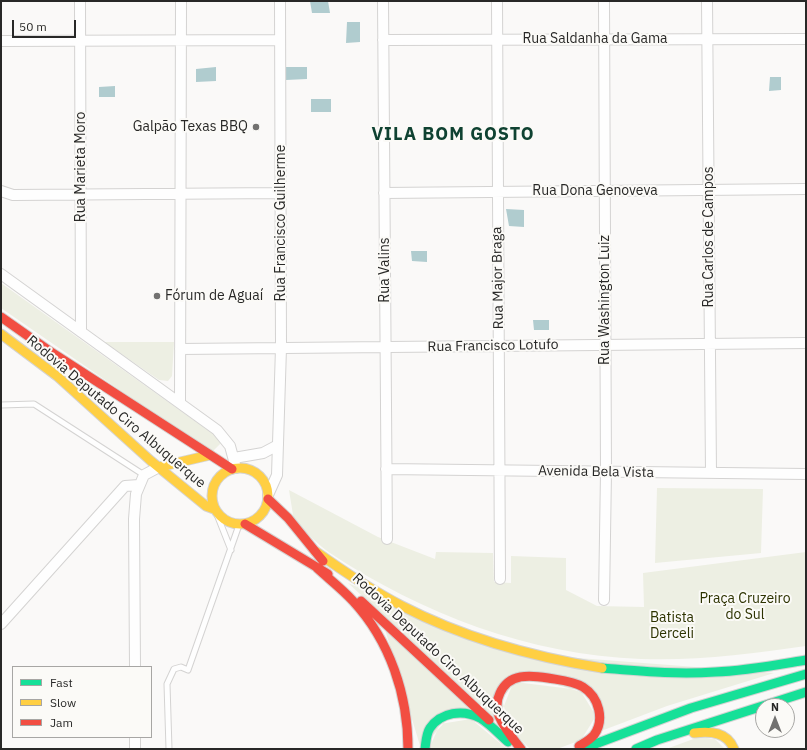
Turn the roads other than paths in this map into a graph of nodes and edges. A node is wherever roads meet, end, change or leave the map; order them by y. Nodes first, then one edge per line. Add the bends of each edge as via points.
1 (80, 1) edge
2 (181, 1) edge
3 (280, 1) edge
4 (383, 1) edge
5 (497, 1) edge
6 (604, 1) edge
7 (707, 1) edge
8 (806, 38) edge
9 (496, 39) junction
10 (604, 39) junction
11 (708, 39) junction
12 (1, 40) edge
13 (81, 40) junction
14 (181, 40) junction
15 (280, 40) junction
16 (383, 40) junction
17 (806, 189) edge
18 (709, 190) junction
19 (1, 191) edge
20 (604, 191) junction
21 (498, 192) junction
22 (280, 193) junction
23 (384, 193) junction
24 (180, 194) junction
25 (81, 195) junction
26 (1, 274) edge
27 (1, 317) edge
28 (81, 332) junction
29 (1, 334) edge
30 (806, 343) edge
31 (710, 344) junction
32 (605, 345) junction
33 (499, 346) junction
34 (385, 347) junction
35 (281, 348) junction
36 (180, 349) junction
37 (180, 403) junction
38 (1, 405) edge
39 (278, 445) junction
40 (210, 455) junction
41 (234, 465) junction
42 (159, 467) junction
43 (386, 469) junction
44 (499, 471) junction
45 (606, 472) junction
46 (711, 473) junction
47 (806, 474) edge
48 (144, 475) junction
49 (138, 485) junction
50 (268, 497) junction
51 (215, 511) junction
52 (242, 524) junction
53 (387, 539) dead end
54 (231, 550) junction
55 (315, 551) junction
56 (317, 568) junction
57 (500, 579) dead end
58 (338, 580) junction
59 (604, 600) dead end
60 (1, 624) edge
61 (806, 660) edge
62 (135, 666) edge
63 (806, 674) edge
64 (806, 692) edge
65 (135, 738) edge
66 (657, 740) junction
67 (135, 749) edge
68 (169, 749) edge
69 (408, 749) edge
70 (425, 749) edge
71 (518, 749) edge
72 (575, 749) edge
73 (582, 749) edge
74 (636, 749) edge
75 (734, 749) edge

1 - 13 street, Rua Marieta Moro
2 - 14 street
3 - 15 street, Rua Francisco Guilherme
4 - 16 street, Rua Valins
5 - 9 street, Rua Major Braga
6 - 10 street, Rua Washington Luiz
7 - 11 street, Rua Carlos de Campos
8 - 11 street, Rua Saldanha da Gama
9 - 10 street, Rua Saldanha da Gama
9 - 16 street, Rua Saldanha da Gama
9 - 21 street, Rua Major Braga
10 - 11 street, Rua Saldanha da Gama
10 - 20 street, Rua Washington Luiz
11 - 18 street, Rua Carlos de Campos
12 - 13 street
13 - 14 street
13 - 25 street, Rua Marieta Moro
14 - 15 street
14 - 24 street
15 - 22 street, Rua Francisco Guilherme
16 - 23 street, Rua Valins
17 - 18 street, Rua Dona Genoveva
18 - 20 street, Rua Dona Genoveva
18 - 31 street, Rua Carlos de Campos
19 - 25 street via 13,195
20 - 21 street, Rua Dona Genoveva
20 - 32 street, Rua Washington Luiz
21 - 23 street, Rua Dona Genoveva
21 - 33 street, Rua Major Braga
22 - 24 street
22 - 35 street, Rua Francisco Guilherme
23 - 34 street, Rua Valins
24 - 25 street
24 - 36 street
25 - 28 street, Rua Marieta Moro
26 - 28 street
27 - 40 main road, Rodovia Deputado Ciro Albuquerque
28 - 37 street
29 - 42 main road, Rodovia Deputado Ciro Albuquerque via 57,376
30 - 31 street, Rua Francisco Lotufo
31 - 32 street, Rua Francisco Lotufo
31 - 46 street, Rua Carlos de Campos
32 - 33 street, Rua Francisco Lotufo
32 - 45 street, Rua Washington Luiz
33 - 34 street, Rua Francisco Lotufo
33 - 44 street, Rua Major Braga
34 - 35 street, Rua Francisco Lotufo
34 - 43 street, Rua Valins
35 - 36 street, Rua Francisco Lotufo
35 - 39 street, Rua Francisco Guilherme
36 - 37 street
37 - 41 street via 217,430 230,446
38 - 48 lane via 34,404
39 - 41 street
39 - 50 street, Rua Francisco Guilherme via 277,475
40 - 41 main road, Rodovia Deputado Ciro Albuquerque
40 - 42 main road
41 - 50 main road via 255,472 262,478
41 - 51 main road via 215,482 212,491
42 - 48 street
42 - 51 main road, Rodovia Deputado Ciro Albuquerque
43 - 44 street, Avenida Bela Vista
43 - 53 street, Rua Valins
44 - 45 street, Avenida Bela Vista
44 - 57 street, Rua Major Braga
45 - 46 street, Avenida Bela Vista
45 - 59 street, Rua Washington Luiz
46 - 47 street, Avenida Bela Vista
48 - 49 street
49 - 60 street via 125,486
49 - 62 street via 134,519
50 - 52 main road via 261,516
50 - 55 main road, Rodovia Deputado Ciro Albuquerque
51 - 52 main road via 226,521
51 - 54 lane
52 - 54 lane
52 - 56 main road, Rodovia Deputado Ciro Albuquerque
54 - 68 lane via 188,670 181,667 174,669 169,675
55 - 58 main road, Rodovia Deputado Ciro Albuquerque
55 - 61 main road via 375,592 416,613 483,640 553,659 629,670 703,673
56 - 58 main road, Rodovia Deputado Ciro Albuquerque
56 - 69 main road via 354,602 382,643 401,689 408,722
58 - 71 main road, Rodovia Deputado Ciro Albuquerque
63 - 73 main road via 691,708
64 - 66 main road
65 - 67 street
66 - 74 main road
66 - 75 main road via 700,732 715,732 726,737
70 - 71 main road via 431,728 447,714 458,712 480,718
71 - 72 main road via 501,722 497,701 500,691 507,682 526,676 576,684 591,694 599,711 598,728 592,737

